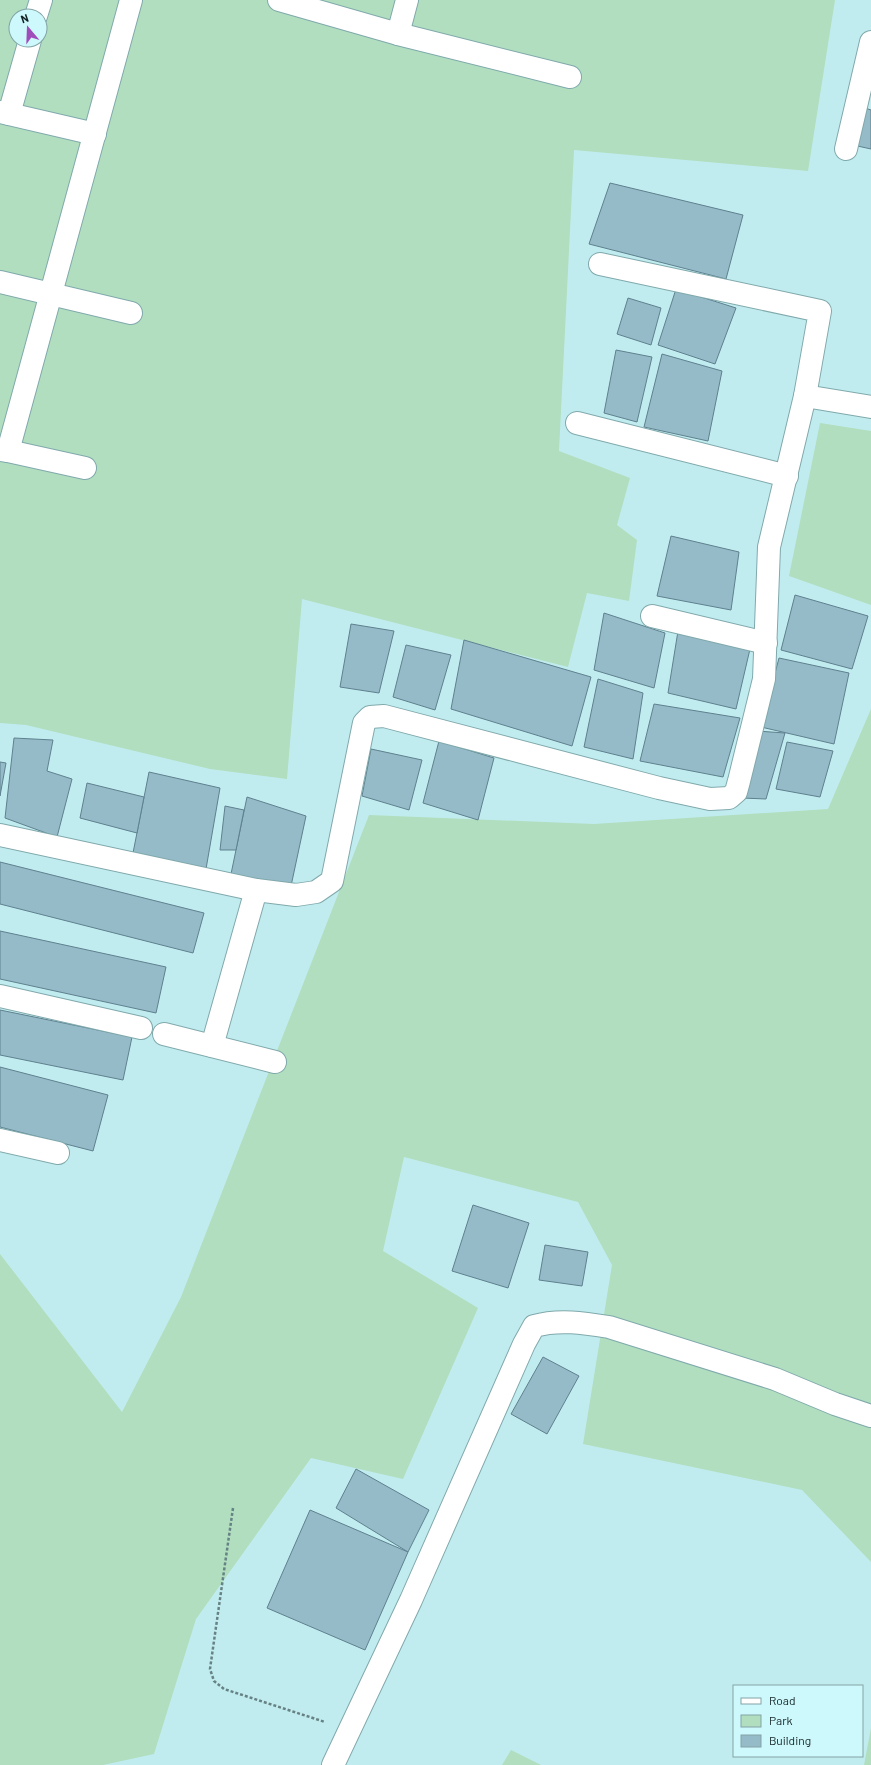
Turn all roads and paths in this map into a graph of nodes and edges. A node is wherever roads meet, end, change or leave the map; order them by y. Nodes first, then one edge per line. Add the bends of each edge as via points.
1 (131, 0) edge
2 (280, 0) edge
3 (407, 0) edge
4 (398, 34) junction
5 (871, 42) edge
6 (27, 48) edge
7 (570, 77) dead end
8 (4, 113) edge
9 (95, 134) junction
10 (846, 148) dead end
11 (600, 264) dead end
12 (0, 282) edge
13 (51, 295) junction
14 (131, 313) dead end
15 (805, 396) junction
16 (871, 407) edge
17 (577, 423) dead end
18 (4, 450) edge
19 (85, 468) dead end
20 (787, 476) junction
21 (652, 616) dead end
22 (766, 643) junction
23 (0, 835) edge
24 (256, 890) junction
25 (0, 996) edge
26 (141, 1028) dead end
27 (164, 1034) dead end
28 (212, 1046) junction
29 (275, 1062) dead end
30 (0, 1140) edge
31 (58, 1153) dead end
32 (871, 1416) edge
33 (233, 1508) dead end
34 (350, 1730) junction
35 (333, 1765) edge

1 - 9 street
2 - 4 street
3 - 4 street
4 - 7 street
5 - 10 street
6 - 8 street
8 - 9 street
9 - 13 street
11 - 15 street via 820,311
12 - 13 street
13 - 14 street
13 - 18 street
15 - 16 street
15 - 20 street
17 - 20 street
18 - 19 street
20 - 22 street via 769,547
21 - 22 street
22 - 24 street via 764,679 736,792 729,798 710,799 659,788 384,716 370,717 364,723 332,881 316,892 296,895
23 - 24 street
24 - 28 street
25 - 26 street
27 - 28 street
28 - 29 street
30 - 31 street
32 - 34 street via 775,1380 609,1327 550,1321 534,1326
33 - 34 path via 210,1669 214,1681 224,1690
34 - 35 street

